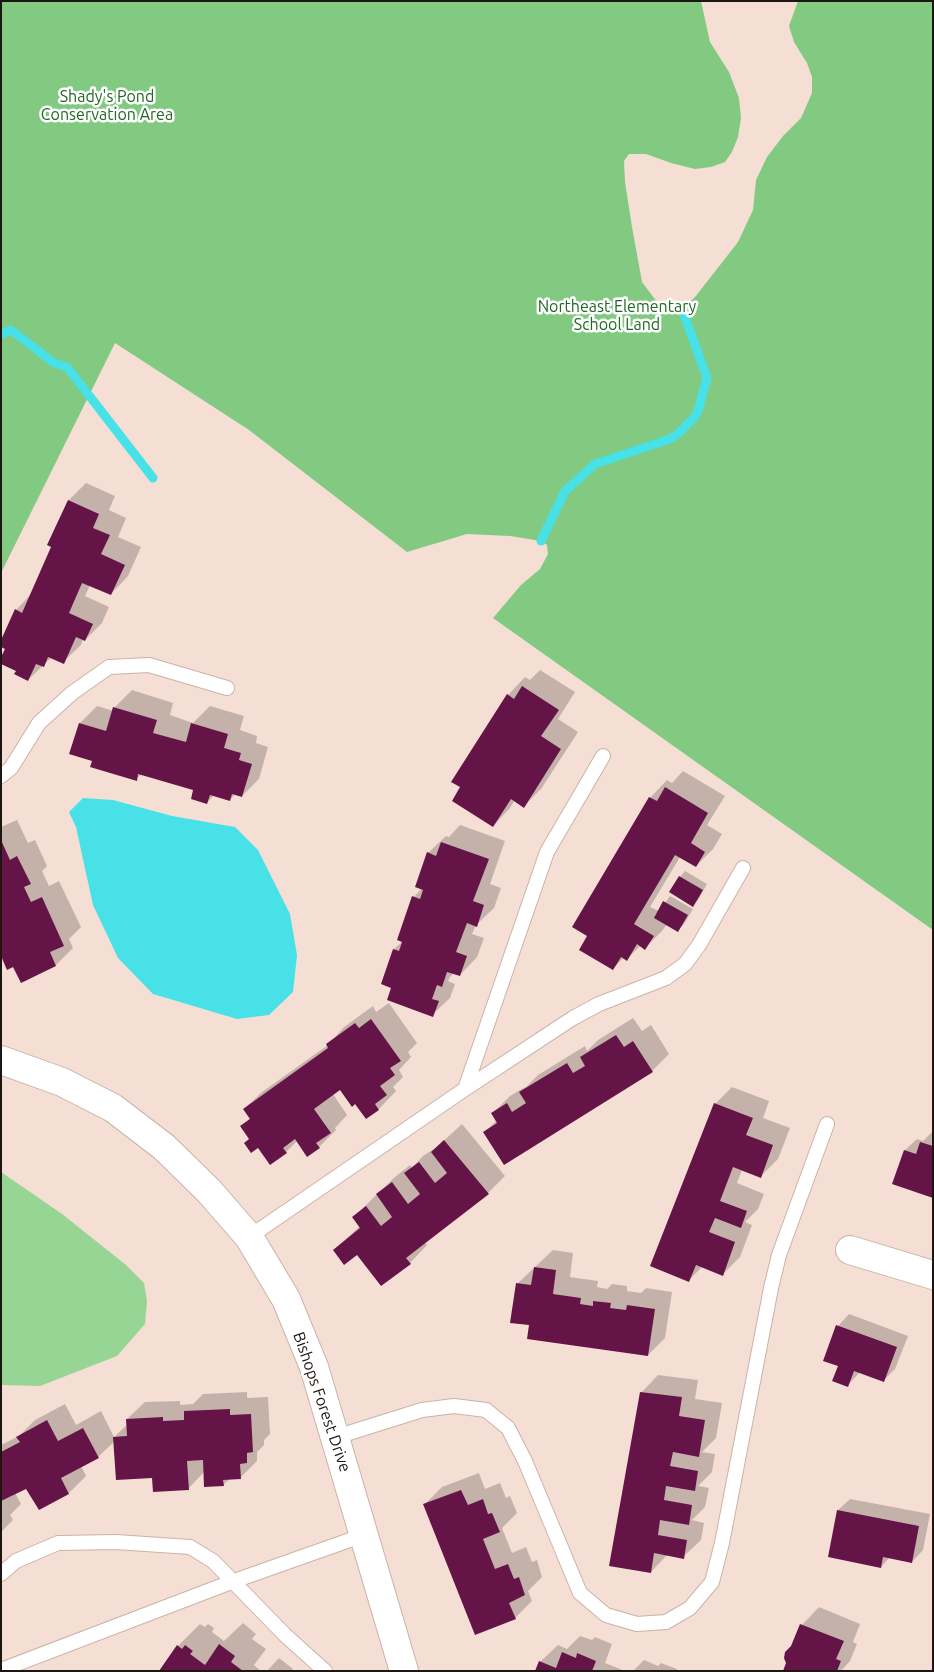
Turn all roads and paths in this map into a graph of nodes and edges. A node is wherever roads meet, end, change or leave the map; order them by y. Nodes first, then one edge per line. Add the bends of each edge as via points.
1 (227, 688) dead end
2 (603, 756) dead end
3 (1, 776) edge
4 (743, 868) dead end
5 (1, 1060) edge
6 (466, 1088) junction
7 (827, 1124) dead end
8 (249, 1237) junction
9 (850, 1250) dead end
10 (933, 1275) edge
11 (336, 1437) junction
12 (364, 1535) junction
13 (1, 1574) edge
14 (234, 1581) junction
15 (1, 1670) edge
16 (325, 1671) edge
17 (404, 1671) edge

1 - 3 lane via 149,665 109,667 38,723 10,768
2 - 6 lane via 547,852
4 - 6 lane via 685,964 666,978 599,1004 573,1018
5 - 8 street, Bishops Forest Drive via 62,1082 113,1108 164,1147 209,1191
6 - 8 lane
7 - 11 lane via 779,1255 712,1582 690,1608 666,1622 637,1624 606,1615 580,1592 521,1453 508,1428 486,1410 454,1406 422,1410
8 - 11 street, Bishops Forest Drive via 286,1299 314,1368
9 - 10 street
11 - 12 street, Bishops Forest Drive
12 - 14 lane
12 - 17 street, Bishops Forest Drive
13 - 14 lane via 16,1561 58,1543 116,1542 190,1547 213,1561
14 - 15 lane
14 - 16 lane via 285,1635

